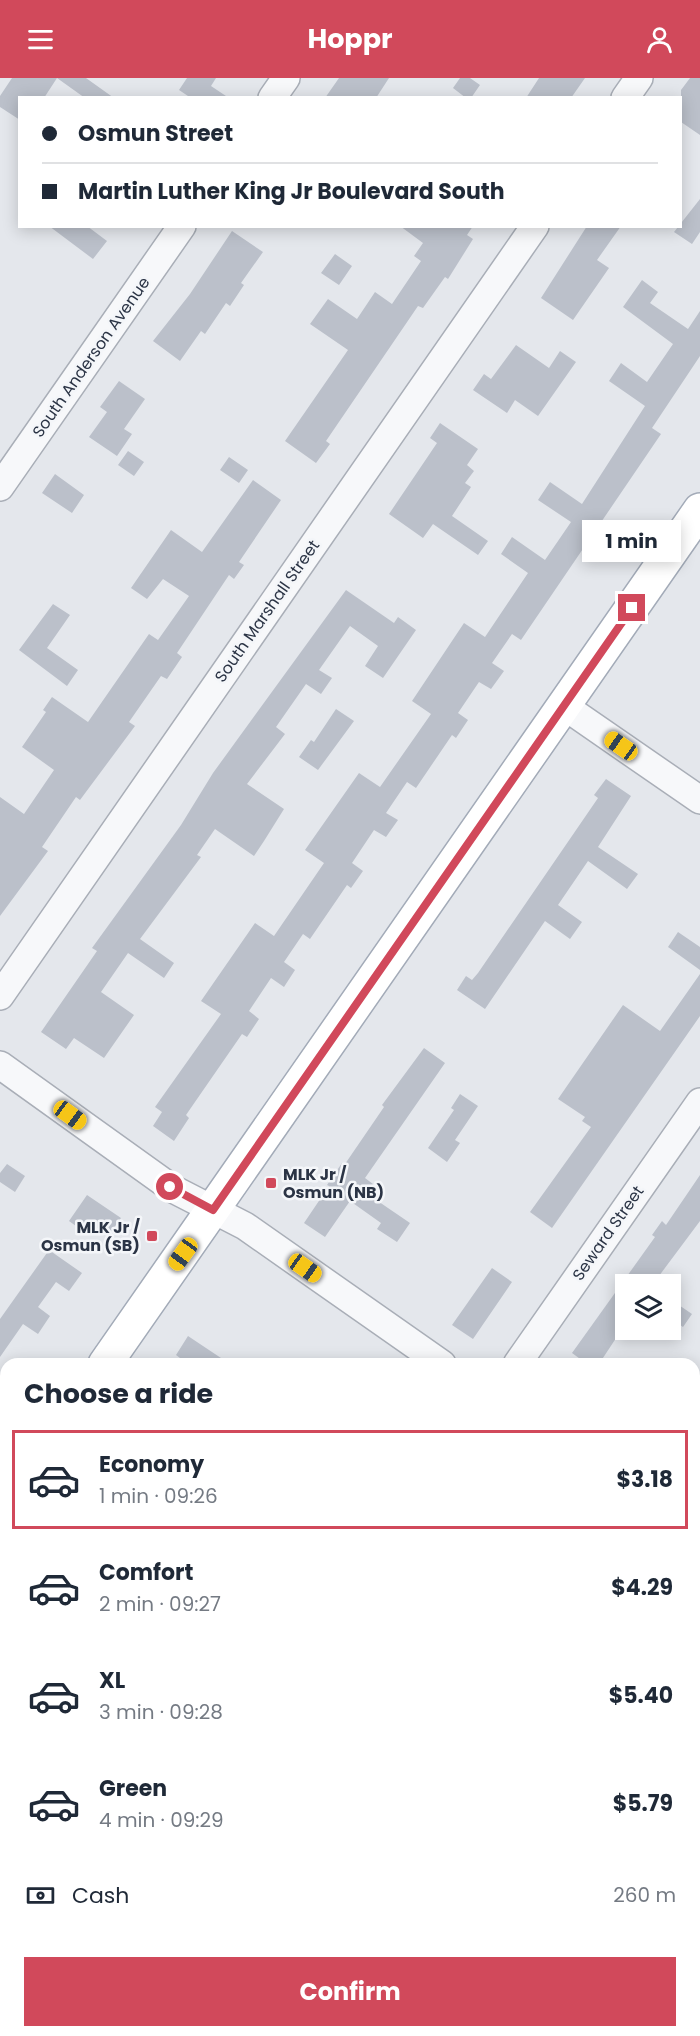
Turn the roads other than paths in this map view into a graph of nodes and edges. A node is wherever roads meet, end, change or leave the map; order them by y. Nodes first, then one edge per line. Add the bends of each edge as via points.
1 (286, 78) edge
2 (639, 78) edge
3 (273, 96) edge
4 (626, 96) edge
5 (181, 228) edge
6 (534, 228) edge
7 (0, 487) edge
8 (700, 510) edge
9 (564, 706) junction
10 (700, 801) edge
11 (0, 996) edge
12 (0, 1065) edge
13 (700, 1102) edge
14 (213, 1210) junction
15 (109, 1358) edge
16 (433, 1358) edge
17 (521, 1358) edge

1 - 3 street
2 - 4 street
5 - 7 street, South Anderson Avenue
6 - 11 street, South Marshall Street
8 - 9 main road
9 - 10 street
9 - 14 main road
12 - 14 street via 173,1189
13 - 17 street, Seward Street
14 - 15 main road
14 - 16 street via 245,1226

